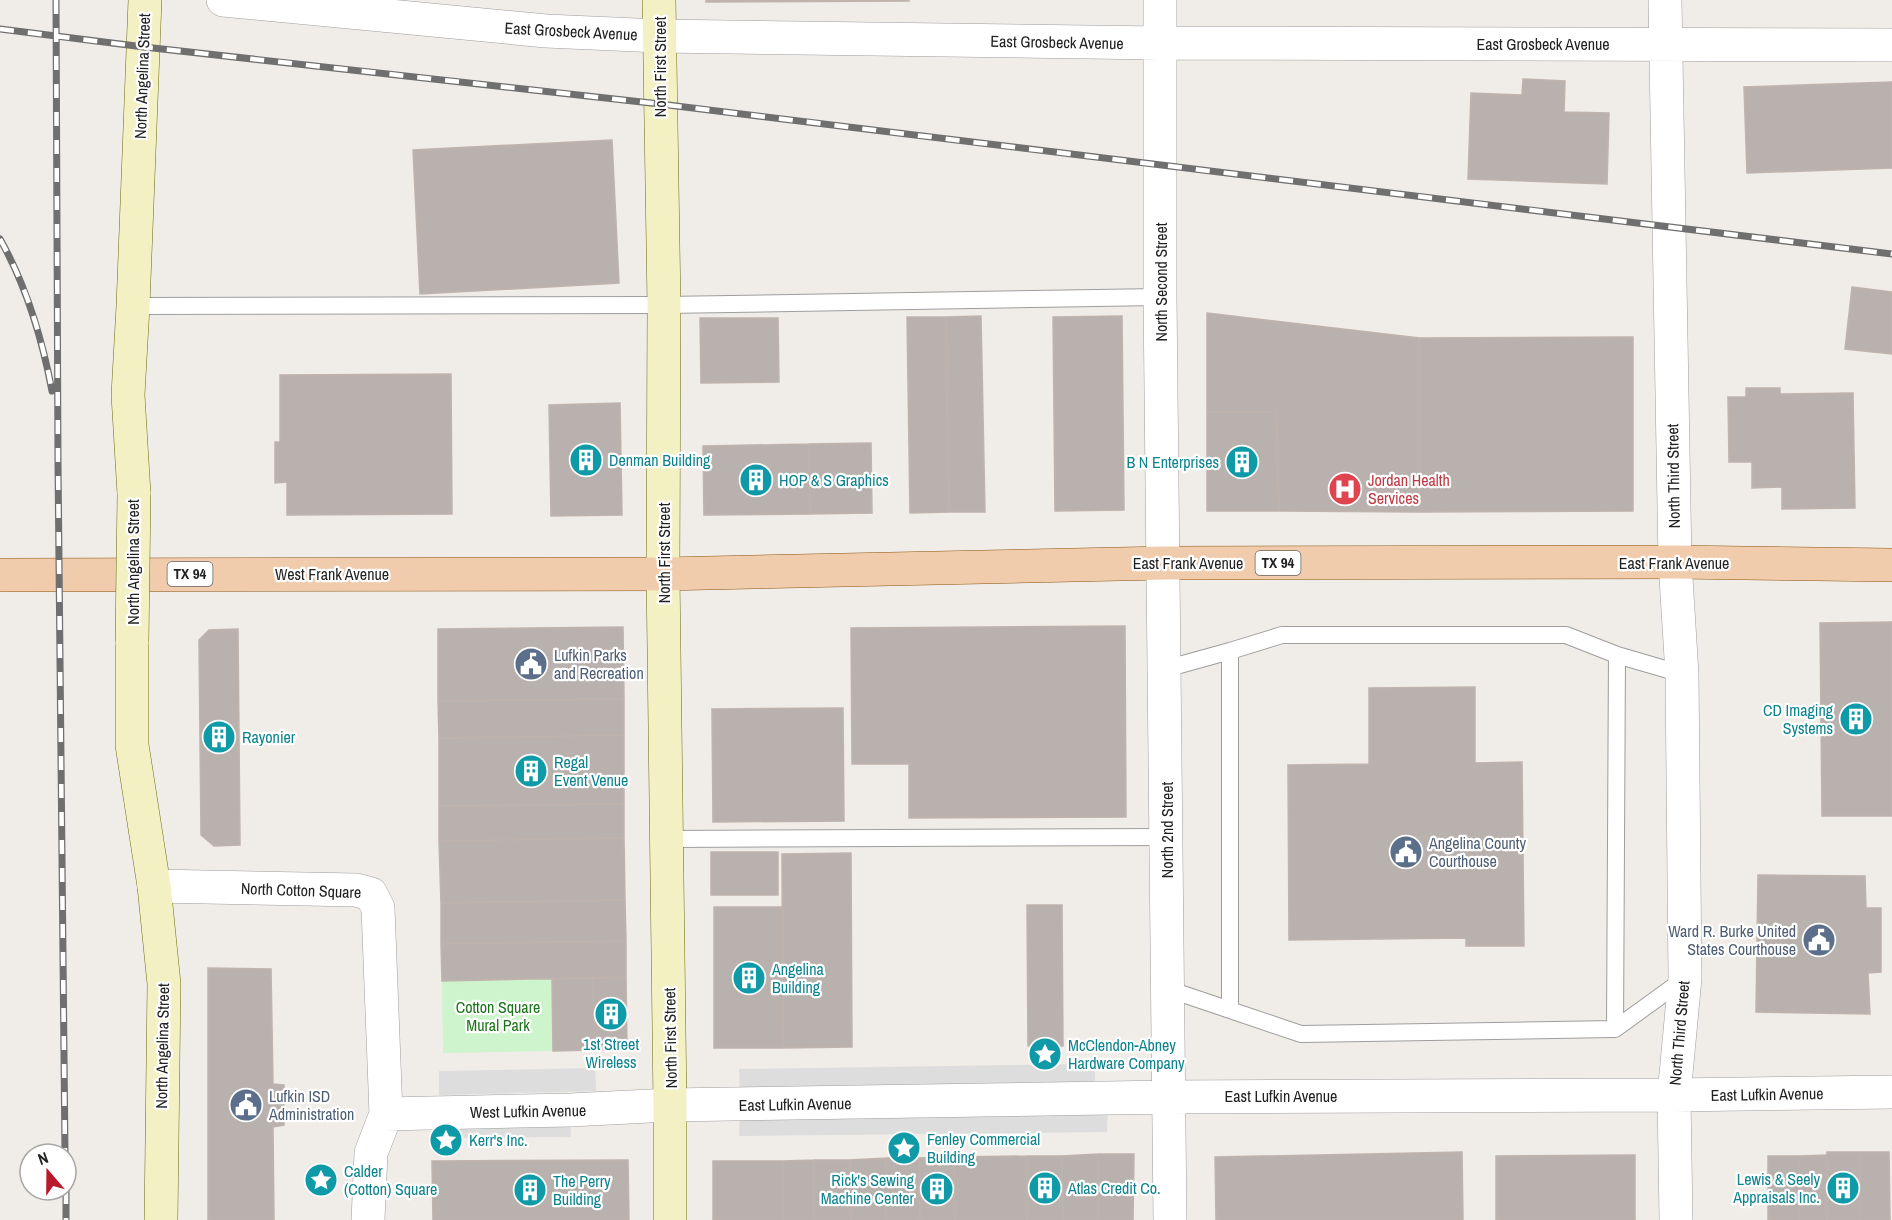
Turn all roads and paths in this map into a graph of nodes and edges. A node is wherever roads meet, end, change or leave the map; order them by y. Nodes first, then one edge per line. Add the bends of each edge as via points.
1 (145, 0) edge
2 (223, 0) edge
3 (659, 0) edge
4 (1160, 0) edge
5 (1665, 0) edge
6 (659, 36) junction
7 (1160, 43) junction
8 (1664, 45) junction
9 (1892, 45) edge
10 (1160, 297) junction
11 (664, 305) junction
12 (133, 306) junction
13 (1675, 562) junction
14 (1164, 563) junction
15 (1892, 565) edge
16 (663, 574) junction
17 (0, 575) edge
18 (1230, 651) junction
19 (1617, 655) junction
20 (1165, 669) junction
21 (1682, 675) junction
22 (1167, 837) junction
23 (667, 839) junction
24 (154, 886) junction
25 (1685, 978) junction
26 (1168, 989) junction
27 (1230, 1010) junction
28 (1615, 1029) junction
29 (1892, 1092) edge
30 (1674, 1095) junction
31 (1168, 1097) junction
32 (670, 1105) junction
33 (386, 1114) junction
34 (161, 1220) edge
35 (368, 1220) edge
36 (670, 1220) edge
37 (1170, 1220) edge
38 (1676, 1220) edge

1 - 12 main road, North Angelina Street
2 - 6 street, East Grosbeck Avenue via 546,31
3 - 6 main road, North First Street
4 - 7 street, North Second Street
5 - 8 street, North Third Street
6 - 7 street, East Grosbeck Avenue
6 - 11 main road, North First Street
7 - 8 street, East Grosbeck Avenue
7 - 10 street, North Second Street
8 - 9 street, East Grosbeck Avenue
8 - 13 street, North Third Street
10 - 11 lane
10 - 14 street, North Second Street
11 - 12 lane
11 - 16 main road, North First Street
12 - 24 main road, North Angelina Street, bridge via 128,395 134,494 132,745
13 - 14 main road, East Frank Avenue / TX 94
13 - 15 main road, East Frank Avenue / TX 94
13 - 21 street, North Third Street
14 - 16 main road, East Frank Avenue / TX 94
14 - 20 street, North 2nd Street
16 - 17 main road, West Frank Avenue / TX 94
16 - 23 main road, North First Street
18 - 19 lane via 1282,635 1566,635
18 - 20 lane
18 - 27 lane
19 - 21 lane
19 - 28 lane
20 - 22 street, North 2nd Street
21 - 25 street, North Third Street
22 - 23 lane
22 - 26 street, North 2nd Street
23 - 32 main road, North First Street
24 - 33 street, North Cotton Square via 356,890 371,894 378,908
24 - 34 main road, North Angelina Street via 164,984
25 - 28 lane
25 - 30 street, North Third Street
26 - 27 lane
26 - 31 street, North 2nd Street
27 - 28 lane via 1301,1034
29 - 30 street, East Lufkin Avenue
30 - 31 street, East Lufkin Avenue
30 - 38 street, North Third Street
31 - 32 street, East Lufkin Avenue
31 - 37 street, North 2nd Street
32 - 33 street, West Lufkin Avenue
32 - 36 main road, North First Street
33 - 35 street via 371,1153

